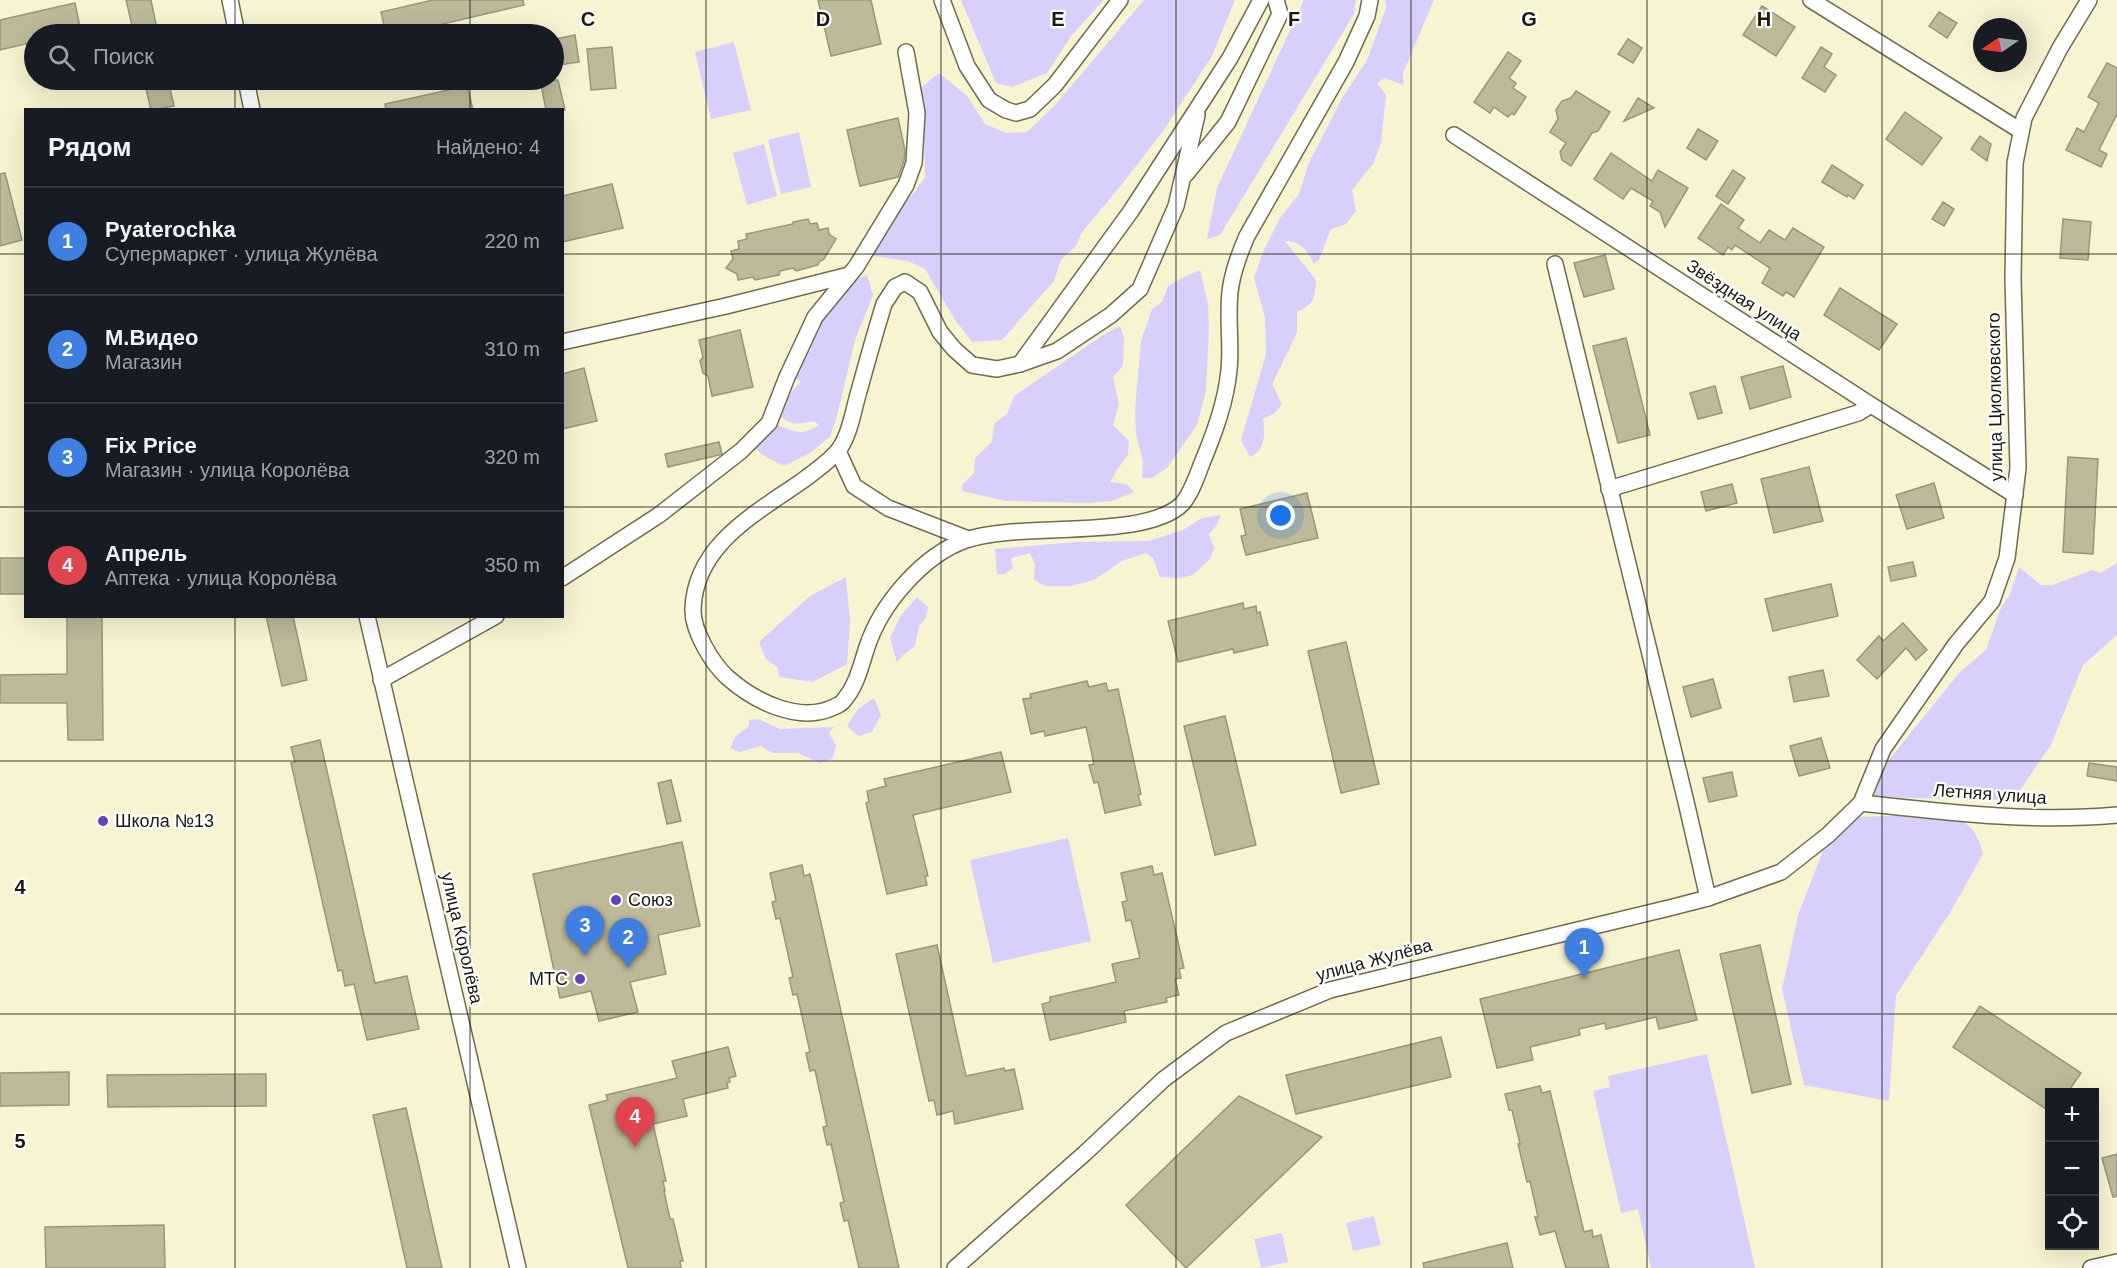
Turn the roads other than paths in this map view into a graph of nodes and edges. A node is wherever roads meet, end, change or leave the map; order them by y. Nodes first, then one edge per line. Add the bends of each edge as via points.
1 (230, 0) edge
2 (942, 0) edge
3 (1120, 0) edge
4 (1261, 0) edge
5 (1276, 0) edge
6 (1370, 0) edge
7 (1811, 0) edge
8 (2089, 0) edge
9 (235, 24) edge
10 (906, 52) dead end
11 (248, 90) edge
12 (1200, 103) junction
13 (252, 108) edge
14 (2021, 131) junction
15 (1454, 135) dead end
16 (1183, 177) junction
17 (1555, 264) dead end
18 (849, 275) junction
19 (564, 342) edge
20 (1020, 364) junction
21 (1871, 405) junction
22 (838, 451) junction
23 (1609, 489) junction
24 (2015, 495) junction
25 (968, 539) junction
26 (564, 578) edge
27 (367, 618) edge
28 (492, 618) edge
29 (381, 680) junction
30 (1861, 803) junction
31 (2117, 815) edge
32 (1707, 898) junction
33 (2117, 1262) edge
34 (518, 1268) edge
35 (955, 1268) edge
36 (2091, 1268) edge

1 - 9 street
2 - 3 street via 967,66 989,100 1016,113 1030,109 1055,86
4 - 12 street
5 - 16 street via 1280,14 1228,122
6 - 25 street via 1346,62 1247,236 1236,263 1230,289 1229,370 1220,418 1184,502 1164,517 1138,522
7 - 14 street
8 - 14 street, улица Циолковского via 2024,117
10 - 18 street via 917,113 914,163 906,185
11 - 13 street
12 - 16 street
12 - 20 street via 1131,211
14 - 24 street, улица Циолковского via 2015,163 2013,268 2018,468
15 - 21 street, Звёздная улица
16 - 20 street via 1176,206 1140,289 1111,315 1056,351
17 - 23 street
18 - 19 street
18 - 26 street via 815,317 769,423 741,451 659,515
20 - 22 street via 997,369 972,365 940,332 920,292 905,282 895,287 884,304 848,430
21 - 23 street via 1858,413
21 - 24 street, Звёздная улица
22 - 25 street via 854,486 888,508
22 - 25 street via 814,473 729,532 705,561 695,590 692,614 704,645 718,669 756,699 805,713 822,713 843,702 860,672 874,627 893,600 915,573 943,551
23 - 32 street
24 - 30 street, улица Циолковского via 2007,558 1992,601 1956,644 1882,749
27 - 29 street, улица Королёва
28 - 29 street
29 - 34 street, улица Королёва
30 - 31 street, Летняя улица via 2044,818
30 - 32 street, улица Жулёва via 1781,872
32 - 35 street, улица Жулёва via 1330,990 1226,1033 1164,1079
33 - 36 street

